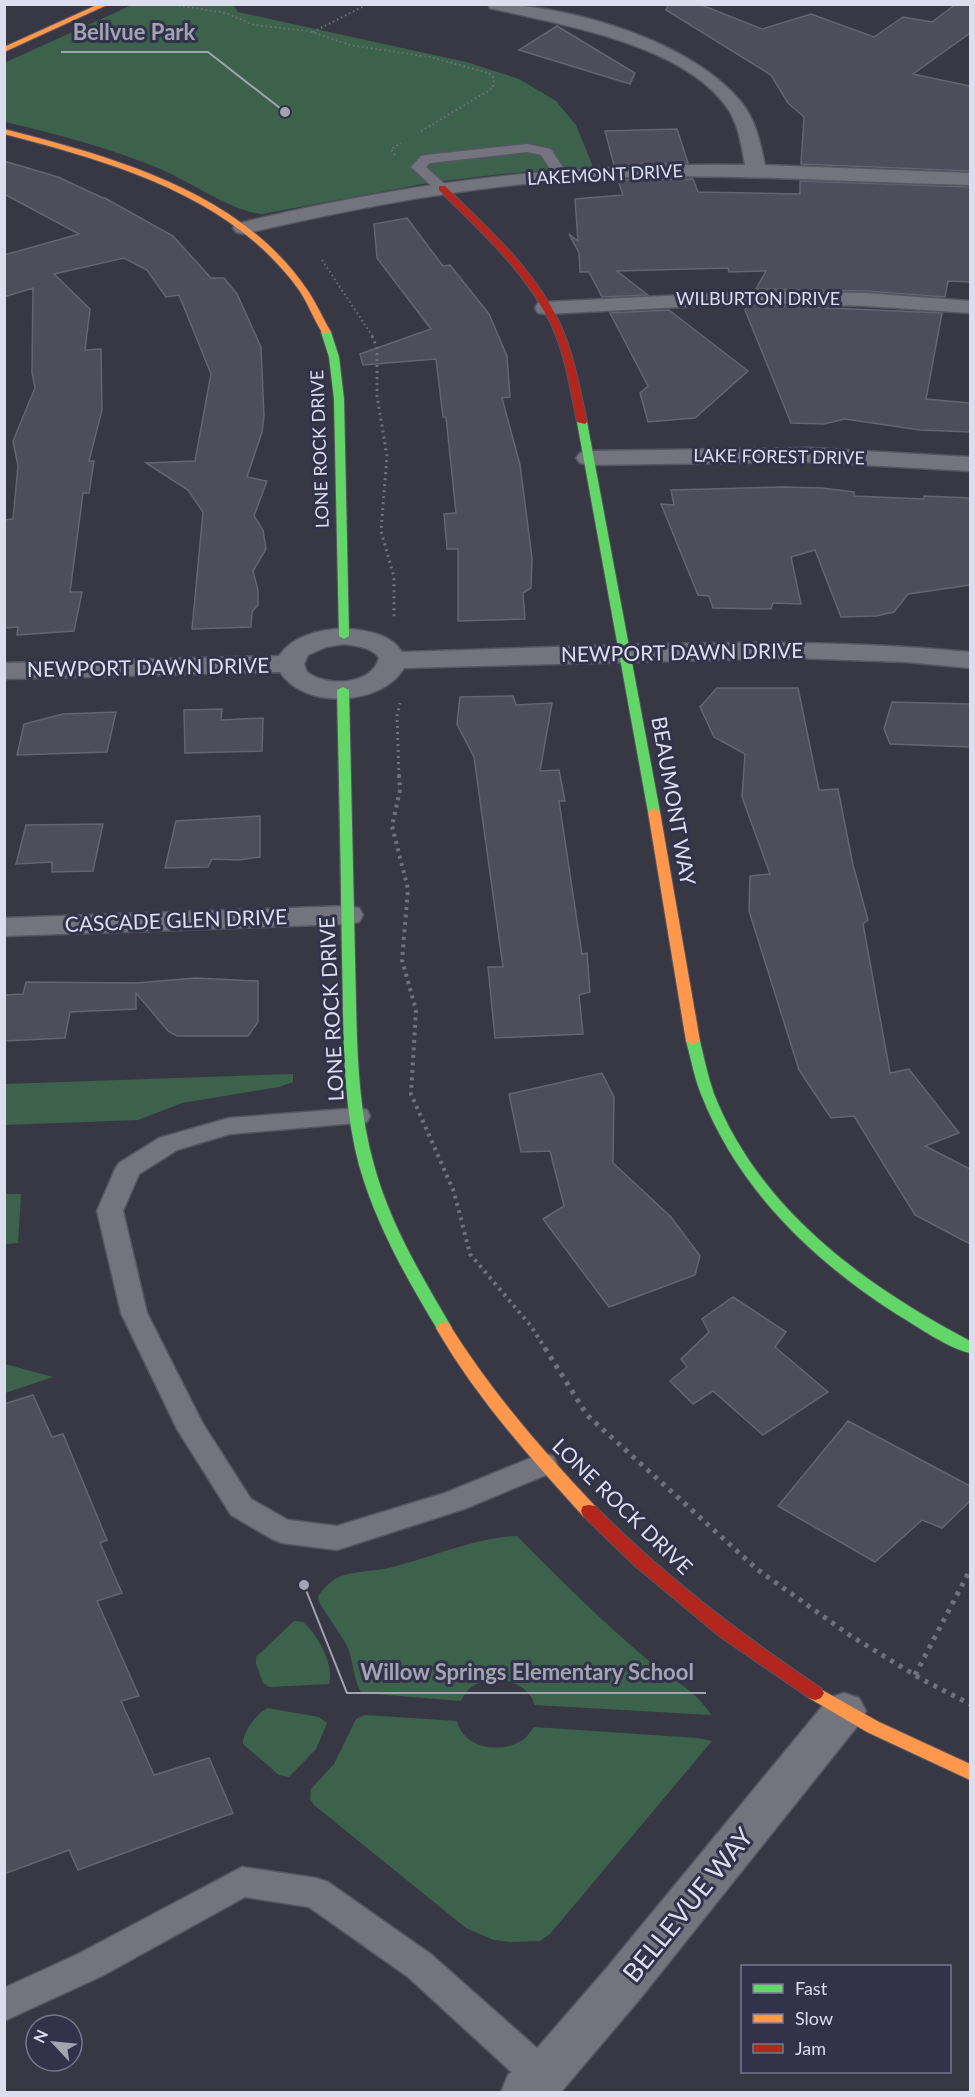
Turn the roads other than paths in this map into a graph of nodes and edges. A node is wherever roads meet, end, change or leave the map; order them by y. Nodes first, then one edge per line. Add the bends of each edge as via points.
1 (106, 4) edge
2 (496, 4) edge
3 (4, 50) edge
4 (4, 131) edge
5 (756, 171) junction
6 (561, 175) junction
7 (970, 179) edge
8 (442, 188) junction
9 (243, 228) junction
10 (546, 308) junction
11 (970, 308) edge
12 (588, 458) junction
13 (970, 465) edge
14 (344, 636) junction
15 (626, 653) junction
16 (392, 660) junction
17 (970, 660) edge
18 (291, 664) junction
19 (4, 671) edge
20 (344, 690) junction
21 (348, 915) junction
22 (4, 927) edge
23 (358, 1116) junction
24 (970, 1348) edge
25 (543, 1464) junction
26 (844, 1711) junction
27 (970, 1772) edge
28 (4, 2005) edge
29 (534, 2084) edge

1 - 3 street
2 - 5 street via 617,34 695,71 736,106 747,128
4 - 9 street, LONE ROCK DRIVE via 142,174
5 - 6 street, LAKEMONT DRIVE
5 - 7 street, LAKEMONT DRIVE
6 - 8 street, LAKEMONT DRIVE
6 - 8 lane via 546,152 527,148 426,159 418,167
8 - 9 street, LAKEMONT DRIVE
8 - 10 street, BEAUMONT WAY via 523,273
9 - 14 street, LONE ROCK DRIVE via 295,280 313,305 336,366
10 - 11 street, WILBURTON DRIVE via 762,297
10 - 12 street, BEAUMONT WAY via 572,371
12 - 13 street, LAKE FOREST DRIVE via 787,455
12 - 15 street, BEAUMONT WAY
14 - 16 street via 380,643
14 - 18 street via 306,644
15 - 16 street, NEWPORT DAWN DRIVE
15 - 17 street, NEWPORT DAWN DRIVE via 805,650
15 - 24 street, BEAUMONT WAY via 695,1050 716,1117 779,1207 824,1254 882,1300
16 - 20 street via 391,669 377,682
18 - 19 street, NEWPORT DAWN DRIVE
18 - 20 street via 305,683
20 - 21 street, LONE ROCK DRIVE
21 - 22 street, CASCADE GLEN DRIVE
21 - 23 street, LONE ROCK DRIVE via 352,1073
23 - 25 street, LONE ROCK DRIVE via 381,1209 404,1258 465,1362
23 - 25 lane via 229,1126 168,1144 128,1169 110,1211 123,1268 134,1313 191,1429 241,1507 282,1531 337,1538 454,1501
25 - 26 street, LONE ROCK DRIVE via 652,1570 725,1629
26 - 27 street, LONE ROCK DRIVE
26 - 29 street, BELLEVUE WAY via 622,1985
28 - 29 lane via 90,1965 242,1882 316,1893 420,1966

